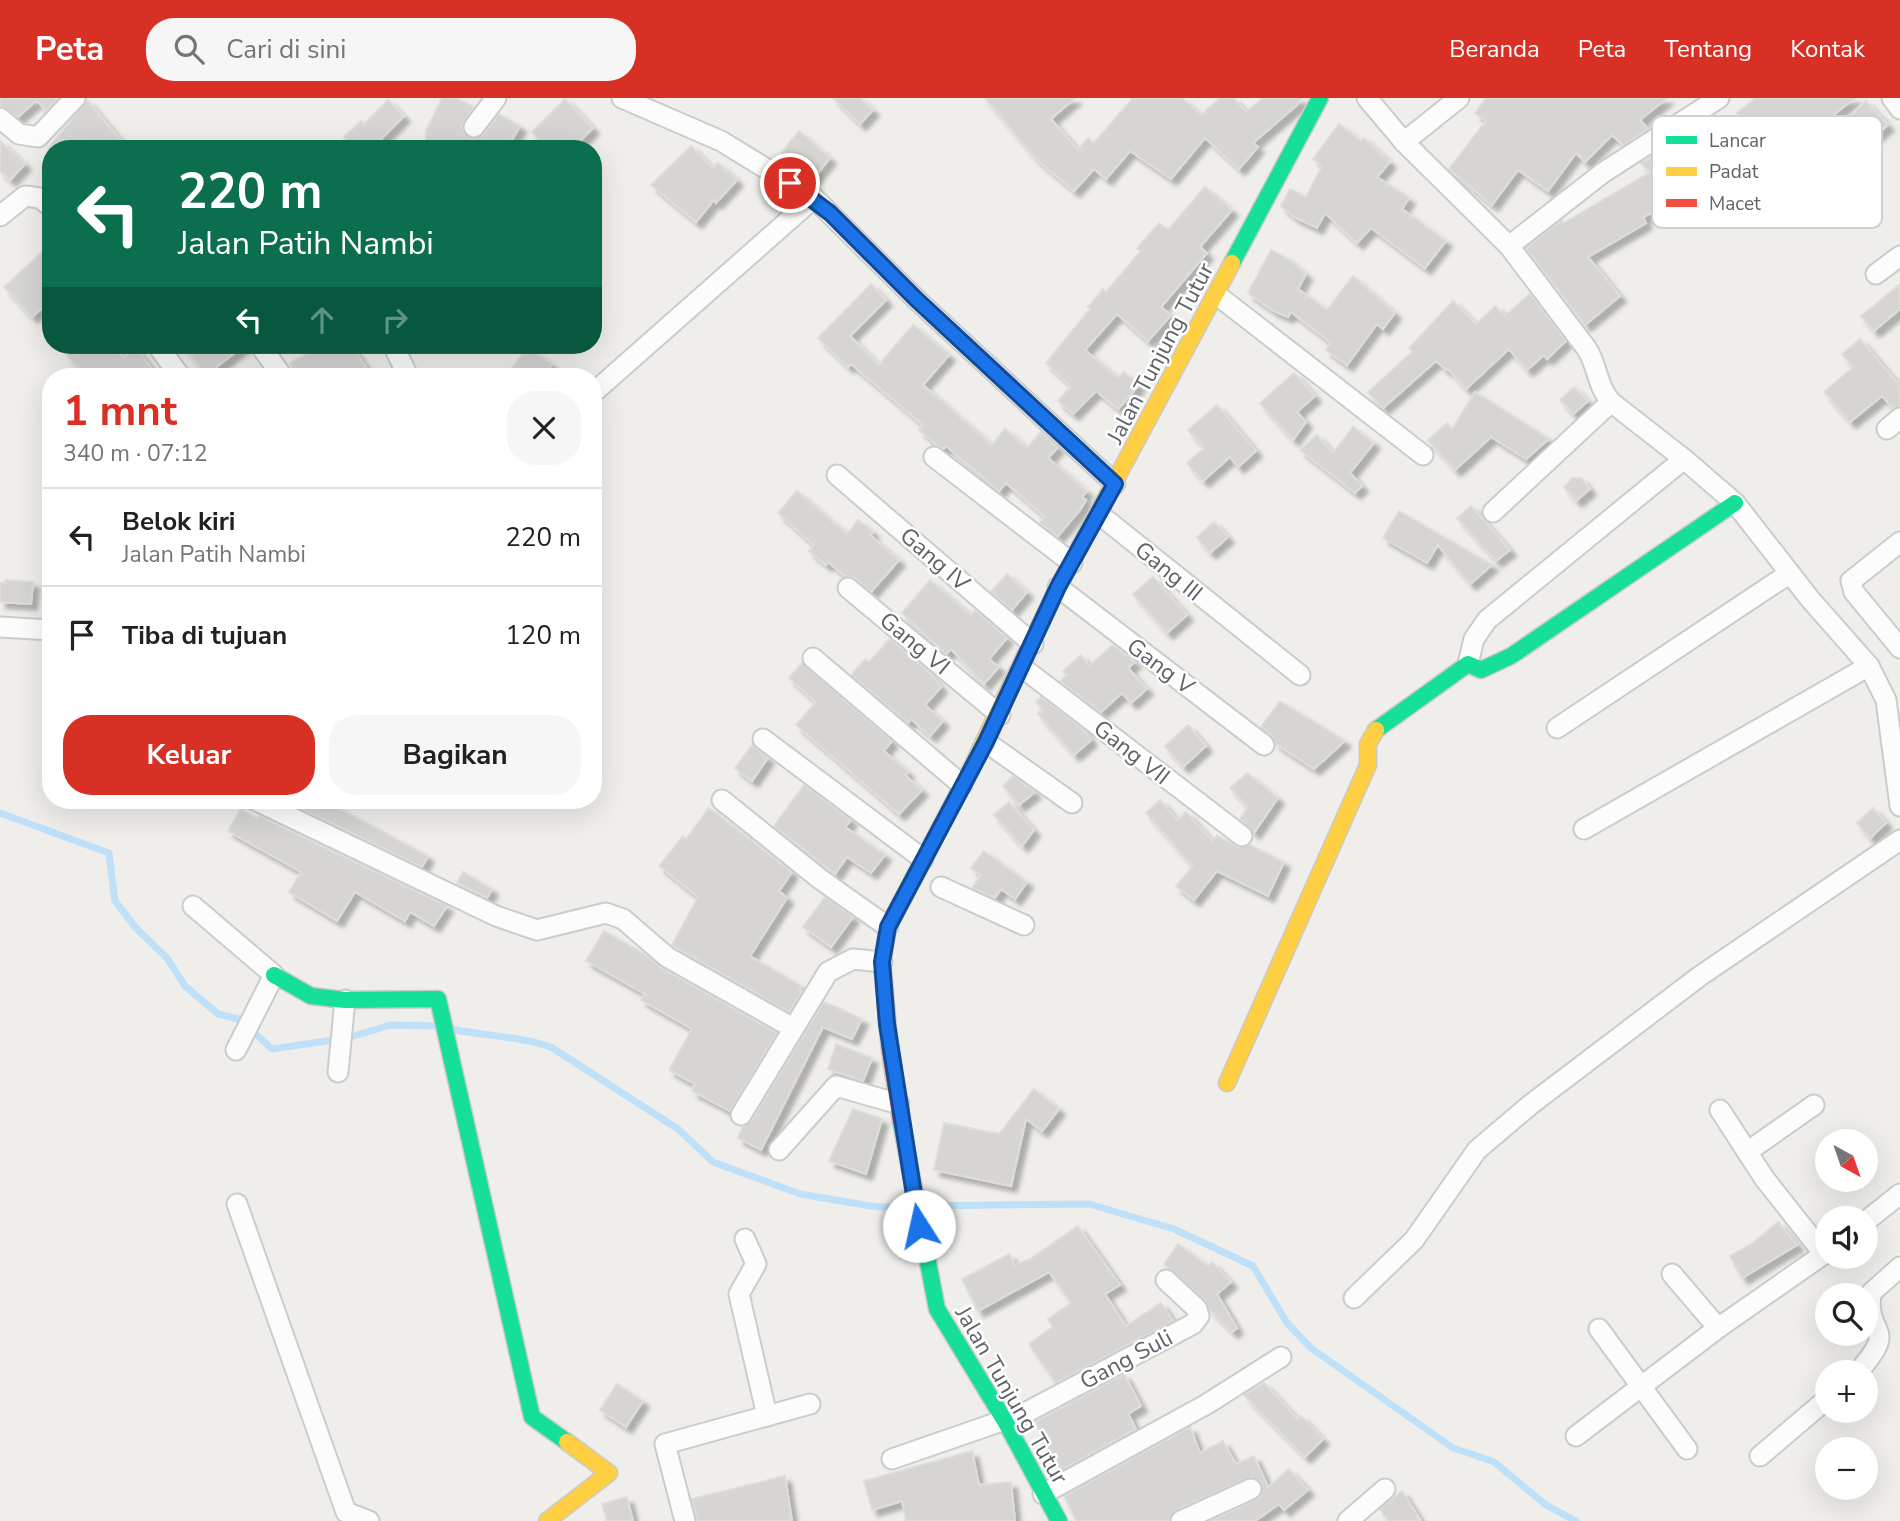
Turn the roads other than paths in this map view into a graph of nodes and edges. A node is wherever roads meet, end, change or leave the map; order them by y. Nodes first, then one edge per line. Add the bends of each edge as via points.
1 (75, 98) edge
2 (496, 98) edge
3 (622, 98) edge
4 (1320, 98) edge
5 (1367, 98) edge
6 (1459, 98) edge
7 (1892, 98) edge
8 (1718, 99) edge
9 (1900, 109) edge
10 (1689, 116) edge
11 (0, 118) edge
12 (474, 127) dead end
13 (1652, 139) edge
14 (1404, 142) junction
15 (814, 198) junction
16 (42, 200) edge
17 (0, 216) edge
18 (1509, 246) junction
19 (1900, 256) edge
20 (1876, 274) dead end
21 (1217, 295) junction
22 (602, 385) edge
23 (1611, 402) junction
24 (1423, 455) dead end
25 (934, 457) dead end
26 (1685, 458) junction
27 (836, 475) dead end
28 (1115, 484) junction
29 (1735, 503) junction
30 (1493, 512) dead end
31 (1098, 514) junction
32 (1900, 542) edge
33 (1072, 563) junction
34 (1790, 573) junction
35 (1058, 587) junction
36 (848, 588) dead end
37 (0, 627) edge
38 (42, 629) edge
39 (1033, 644) junction
40 (1900, 648) edge
41 (813, 658) dead end
42 (1468, 664) junction
43 (1869, 666) junction
44 (1023, 668) junction
45 (1300, 675) dead end
46 (1000, 715) junction
47 (1556, 728) dead end
48 (763, 739) dead end
49 (986, 742) junction
50 (1264, 745) dead end
51 (962, 785) junction
52 (722, 800) dead end
53 (1072, 803) dead end
54 (1900, 806) edge
55 (273, 809) edge
56 (1584, 829) dead end
57 (1242, 836) dead end
58 (1900, 840) edge
59 (923, 859) junction
60 (941, 887) dead end
61 (193, 906) dead end
62 (1024, 925) dead end
63 (888, 927) junction
64 (882, 962) junction
65 (274, 975) junction
66 (345, 1000) junction
67 (793, 1028) junction
68 (236, 1051) dead end
69 (338, 1072) dead end
70 (1227, 1083) dead end
71 (899, 1104) junction
72 (1814, 1105) dead end
73 (1720, 1110) dead end
74 (741, 1115) dead end
75 (779, 1150) dead end
76 (1747, 1152) junction
77 (1900, 1194) edge
78 (237, 1204) dead end
79 (1878, 1211) edge
80 (745, 1238) dead end
81 (1815, 1239) edge
82 (1815, 1261) edge
83 (1900, 1267) edge
84 (1672, 1274) dead end
85 (1166, 1280) dead end
86 (1354, 1298) dead end
87 (1718, 1328) junction
88 (1599, 1329) dead end
89 (1281, 1357) dead end
90 (1870, 1360) edge
91 (1642, 1389) junction
92 (810, 1404) dead end
93 (1815, 1409) edge
94 (767, 1416) junction
95 (1005, 1422) junction
96 (1576, 1436) dead end
97 (1687, 1449) dead end
98 (1760, 1456) dead end
99 (892, 1459) dead end
100 (1251, 1489) dead end
101 (1385, 1489) dead end
102 (1043, 1494) junction
103 (369, 1521) edge
104 (547, 1521) edge
105 (685, 1521) edge
106 (1059, 1521) edge
107 (1181, 1521) edge
108 (1348, 1521) edge

1 - 11 street via 38,137 19,134
2 - 12 street
3 - 15 street via 721,141
4 - 21 street, Jalan Tunjung Tutur
5 - 14 street
6 - 14 street
7 - 9 street
8 - 10 street
13 - 18 street
14 - 18 street
15 - 22 street
15 - 28 street
16 - 17 street via 25,196
18 - 23 street via 1595,361 1598,384
19 - 20 street
21 - 24 street
21 - 28 street, Jalan Tunjung Tutur
23 - 26 street
23 - 30 street
25 - 33 street
26 - 29 street
26 - 42 street via 1487,620 1474,639
27 - 39 street, Gang IV
28 - 31 street, Jalan Tunjung Tutur
29 - 34 street
29 - 42 street via 1498,664 1481,670
31 - 33 street, Jalan Tunjung Tutur
31 - 45 street, Gang III
32 - 40 street via 1853,578 1851,586
33 - 35 street, Jalan Tunjung Tutur
34 - 43 street
34 - 47 street
35 - 39 street, Jalan Tunjung Tutur
35 - 50 street, Gang V
36 - 46 street, Gang VI
37 - 38 street
39 - 44 street, Jalan Tunjung Tutur
41 - 51 street
42 - 70 street via 1378,725 1368,744 1368,765
43 - 54 street via 1886,700
43 - 56 street
44 - 46 street, Jalan Tunjung Tutur
44 - 57 street, Gang VII
46 - 49 street, Jalan Tunjung Tutur
48 - 59 street
49 - 51 street, Jalan Tunjung Tutur
49 - 53 street
51 - 59 street, Jalan Tunjung Tutur
52 - 63 street
55 - 67 street via 524,926 537,930 606,913 623,919 667,957
58 - 86 street via 1700,976 1530,1105 1477,1150 1415,1240
59 - 63 street, Jalan Tunjung Tutur
60 - 62 street
61 - 65 street
63 - 64 street, Jalan Tunjung Tutur
64 - 67 street via 853,958 841,962 828,972
64 - 71 street, Jalan Tunjung Tutur
65 - 66 street via 311,996
65 - 68 street
66 - 69 street
66 - 104 street via 438,999 532,1417 609,1474
67 - 74 street
71 - 75 street via 836,1086
71 - 95 street, Jalan Tunjung Tutur via 937,1309
72 - 76 street
73 - 76 street
76 - 81 street
77 - 79 street
78 - 103 street via 346,1512
80 - 94 street via 756,1264 739,1294
82 - 87 street
83 - 90 street via 1871,1293 1871,1310 1887,1336
84 - 87 street
85 - 95 street, Gang Suli via 1197,1309 1199,1316 1193,1324
87 - 91 street
88 - 91 street
89 - 102 street via 1176,1422
91 - 96 street
91 - 97 street
92 - 94 street
93 - 98 street
94 - 105 street via 665,1444
95 - 99 street
95 - 102 street, Jalan Tunjung Tutur
100 - 107 street
101 - 108 street
102 - 106 street, Jalan Tunjung Tutur

